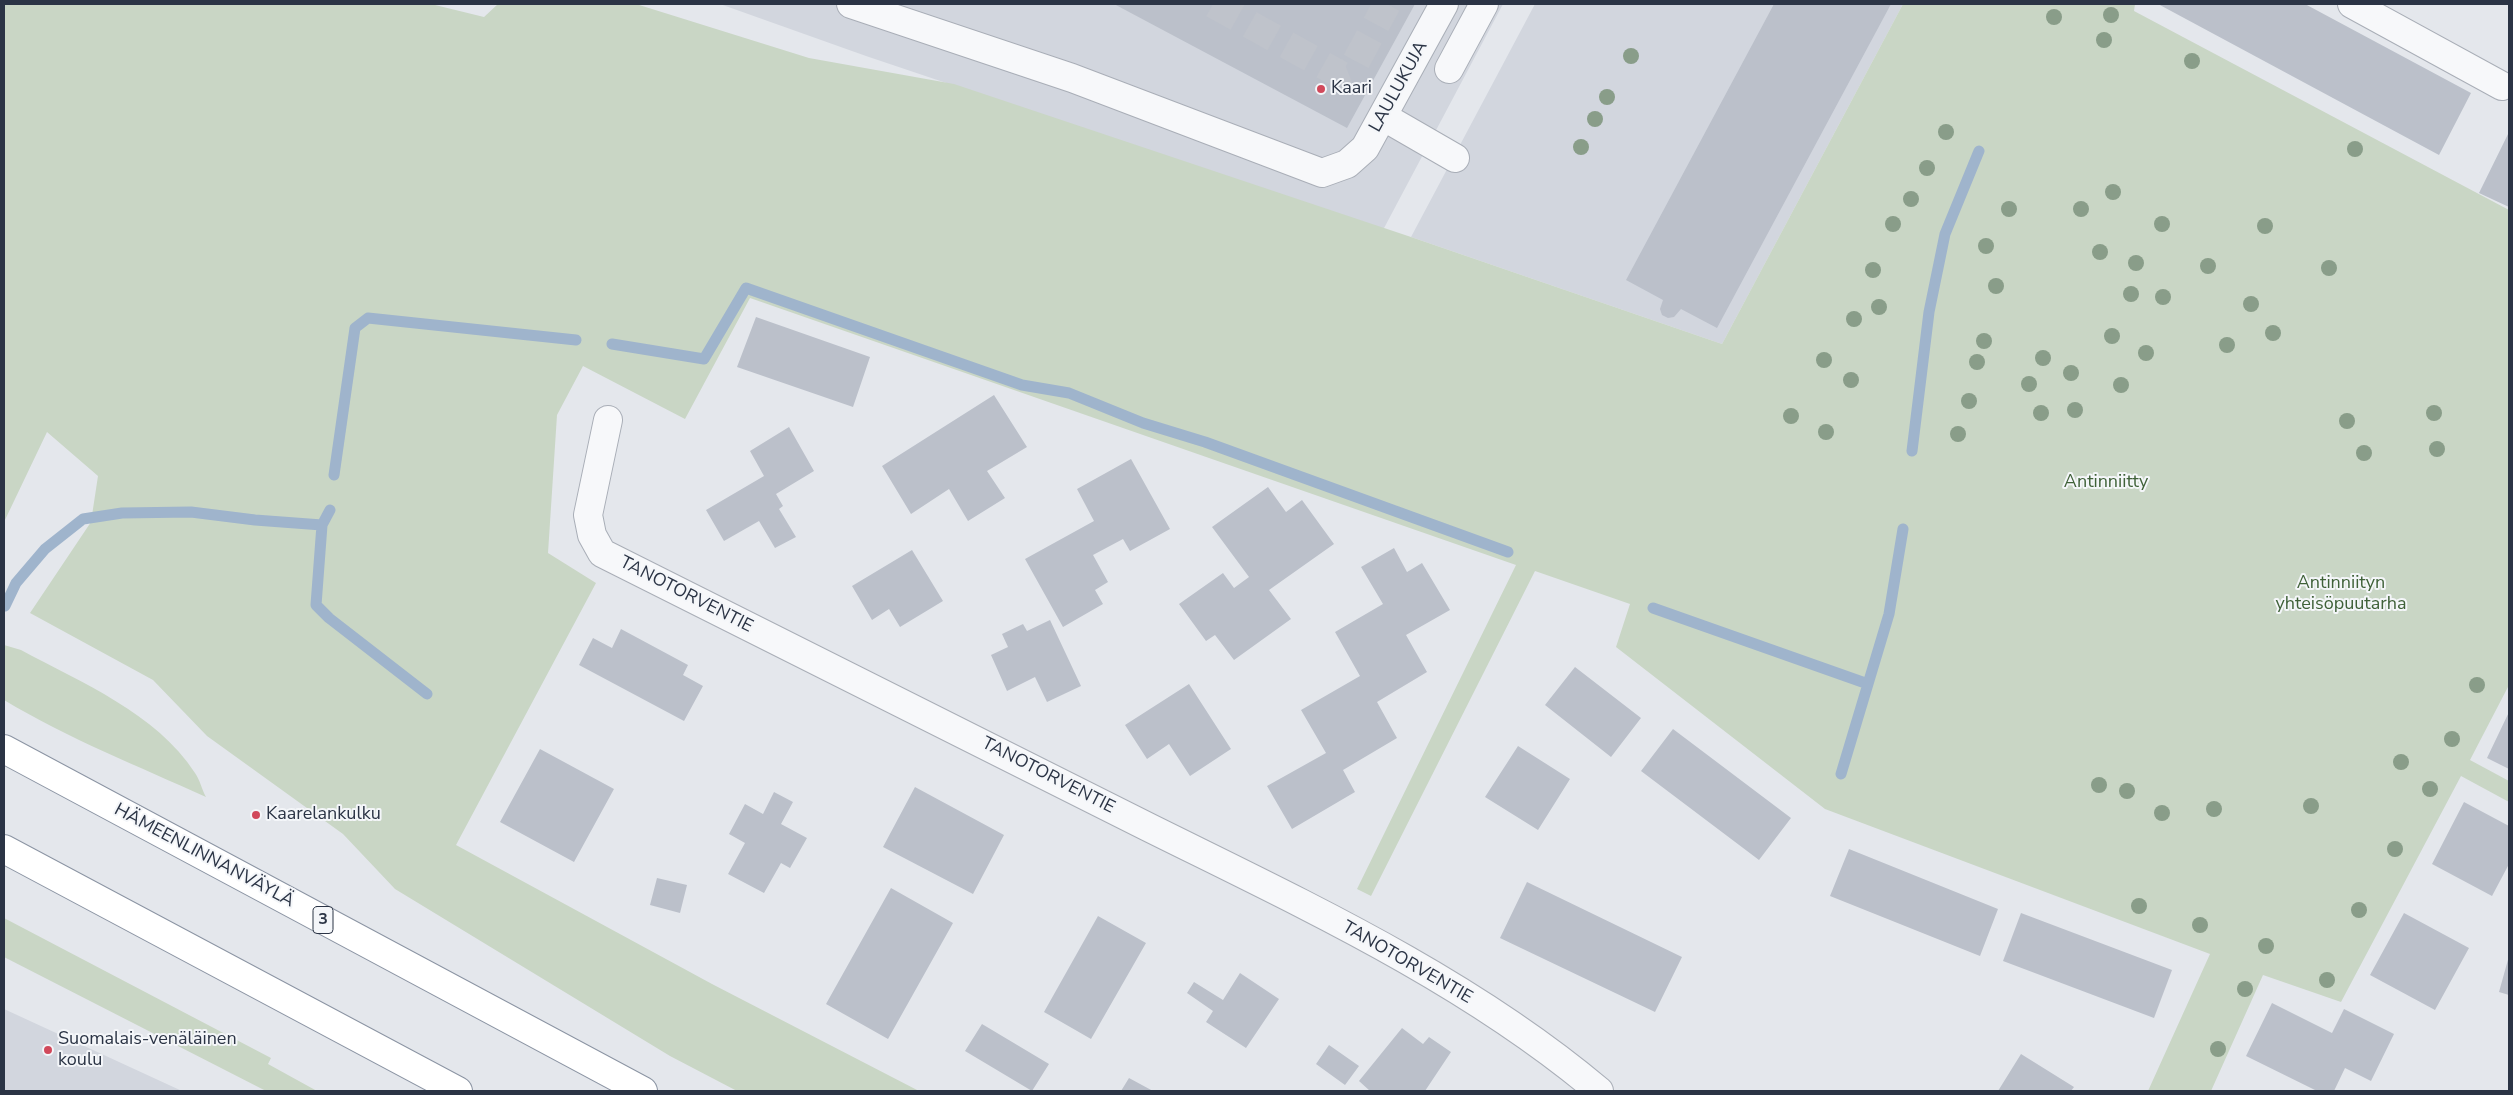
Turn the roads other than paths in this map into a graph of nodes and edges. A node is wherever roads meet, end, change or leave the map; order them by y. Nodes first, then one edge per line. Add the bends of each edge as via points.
1 (851, 4) edge
2 (1444, 4) edge
3 (1484, 4) edge
4 (2352, 4) edge
5 (1449, 69) dead end
6 (2502, 86) dead end
7 (1384, 117) junction
8 (1455, 158) dead end
9 (608, 420) dead end
10 (4, 749) edge
11 (4, 849) edge
12 (458, 1091) edge
13 (643, 1091) edge
14 (1599, 1091) edge

1 - 7 street, LAULUKUJA via 1072,78 1322,173 1347,164 1365,148
2 - 7 street, LAULUKUJA
3 - 5 street
4 - 6 street
7 - 8 street
9 - 14 street, TANOTORVENTIE via 588,515 592,536 602,553 1324,916 1488,1009 1571,1067
10 - 13 highway, HÄMEENLINNANVÄYLÄ / 3
11 - 12 highway

